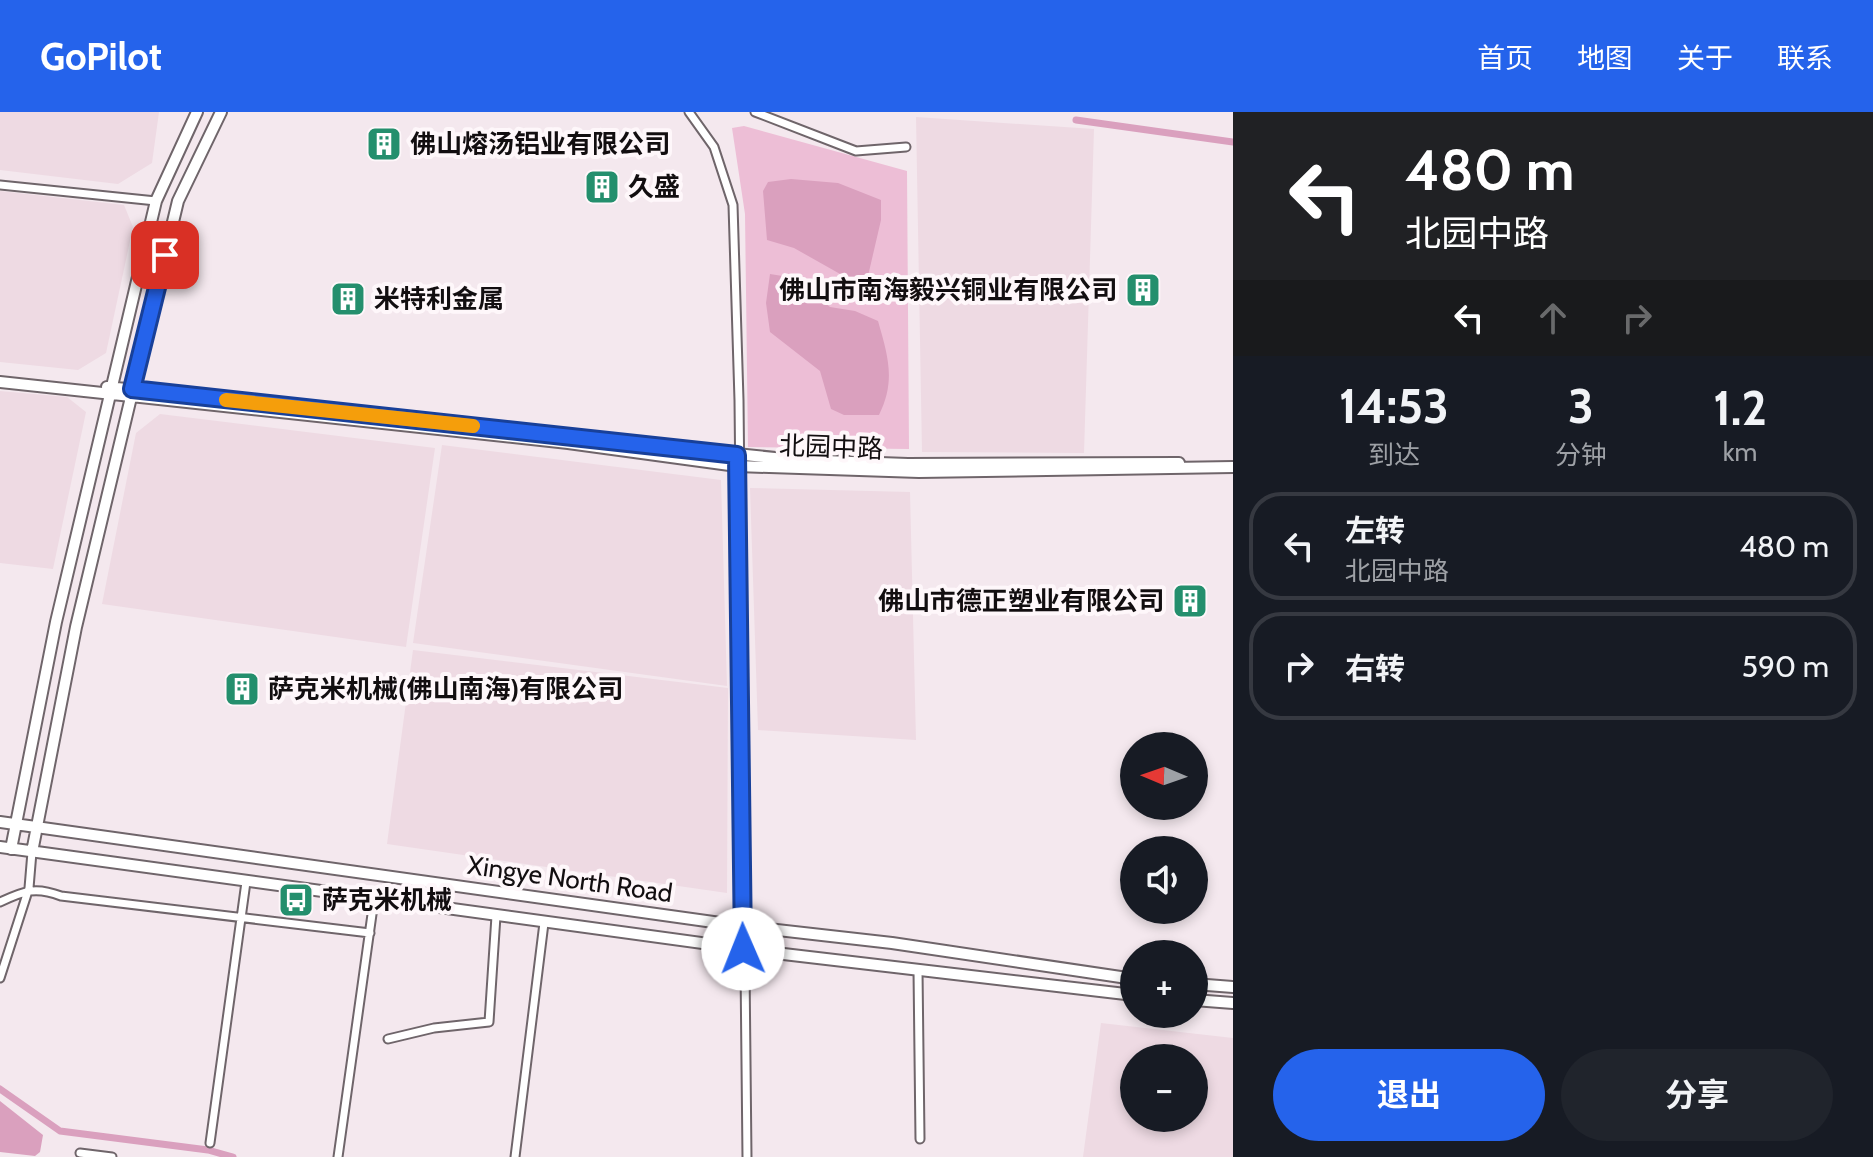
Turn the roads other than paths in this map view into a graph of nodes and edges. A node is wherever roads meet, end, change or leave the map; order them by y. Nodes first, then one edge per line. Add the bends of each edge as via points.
1 (197, 112) edge
2 (221, 112) edge
3 (689, 112) edge
4 (755, 112) edge
5 (906, 147) dead end
6 (0, 185) edge
7 (156, 201) junction
8 (0, 376) edge
9 (0, 382) edge
10 (111, 390) junction
11 (132, 392) junction
12 (1233, 460) edge
13 (737, 461) junction
14 (1233, 467) edge
15 (0, 822) edge
16 (17, 825) junction
17 (38, 827) junction
18 (6, 848) edge
19 (32, 852) junction
20 (246, 882) junction
21 (29, 888) junction
22 (374, 900) junction
23 (0, 902) edge
24 (496, 916) junction
25 (241, 917) junction
26 (544, 923) junction
27 (742, 926) junction
28 (370, 933) junction
29 (743, 949) junction
30 (918, 970) junction
31 (1120, 977) edge
32 (0, 978) edge
33 (1208, 985) edge
34 (1233, 987) edge
35 (1120, 993) edge
36 (1208, 1001) edge
37 (1233, 1003) edge
38 (388, 1039) dead end
39 (920, 1139) dead end
40 (210, 1143) dead end
41 (80, 1153) dead end
42 (112, 1157) edge
43 (338, 1157) edge
44 (515, 1157) edge
45 (747, 1157) edge

1 - 7 street
2 - 11 street via 178,201
3 - 13 street via 714,147 733,205
4 - 5 street via 856,151
6 - 7 street
7 - 10 street
8 - 10 street, 北园中路
9 - 10 street, 北园中路
10 - 11 street, 北园中路
10 - 16 street via 56,622
11 - 13 street, 北园中路
11 - 17 street via 76,627
12 - 13 street, 北园中路
13 - 14 street, 北园中路 via 997,472
13 - 27 street
15 - 16 street, Xingye North Road
16 - 17 street, Xingye North Road
16 - 18 street
17 - 19 street
17 - 27 street, Xingye North Road
18 - 19 street, Xingye North Road
19 - 20 street, Xingye North Road
19 - 21 street
20 - 22 street, Xingye North Road
20 - 25 street
21 - 23 street
21 - 25 street
21 - 32 street
22 - 24 street, Xingye North Road
22 - 28 street
24 - 26 street, Xingye North Road
24 - 38 street via 489,1022
25 - 28 street
25 - 40 street
26 - 29 street, Xingye North Road
26 - 44 street
27 - 29 street
27 - 31 street, Xingye North Road
28 - 43 street
29 - 30 street, Xingye North Road
29 - 45 street
30 - 35 street, Xingye North Road
30 - 39 street
33 - 34 street
36 - 37 street
41 - 42 street

